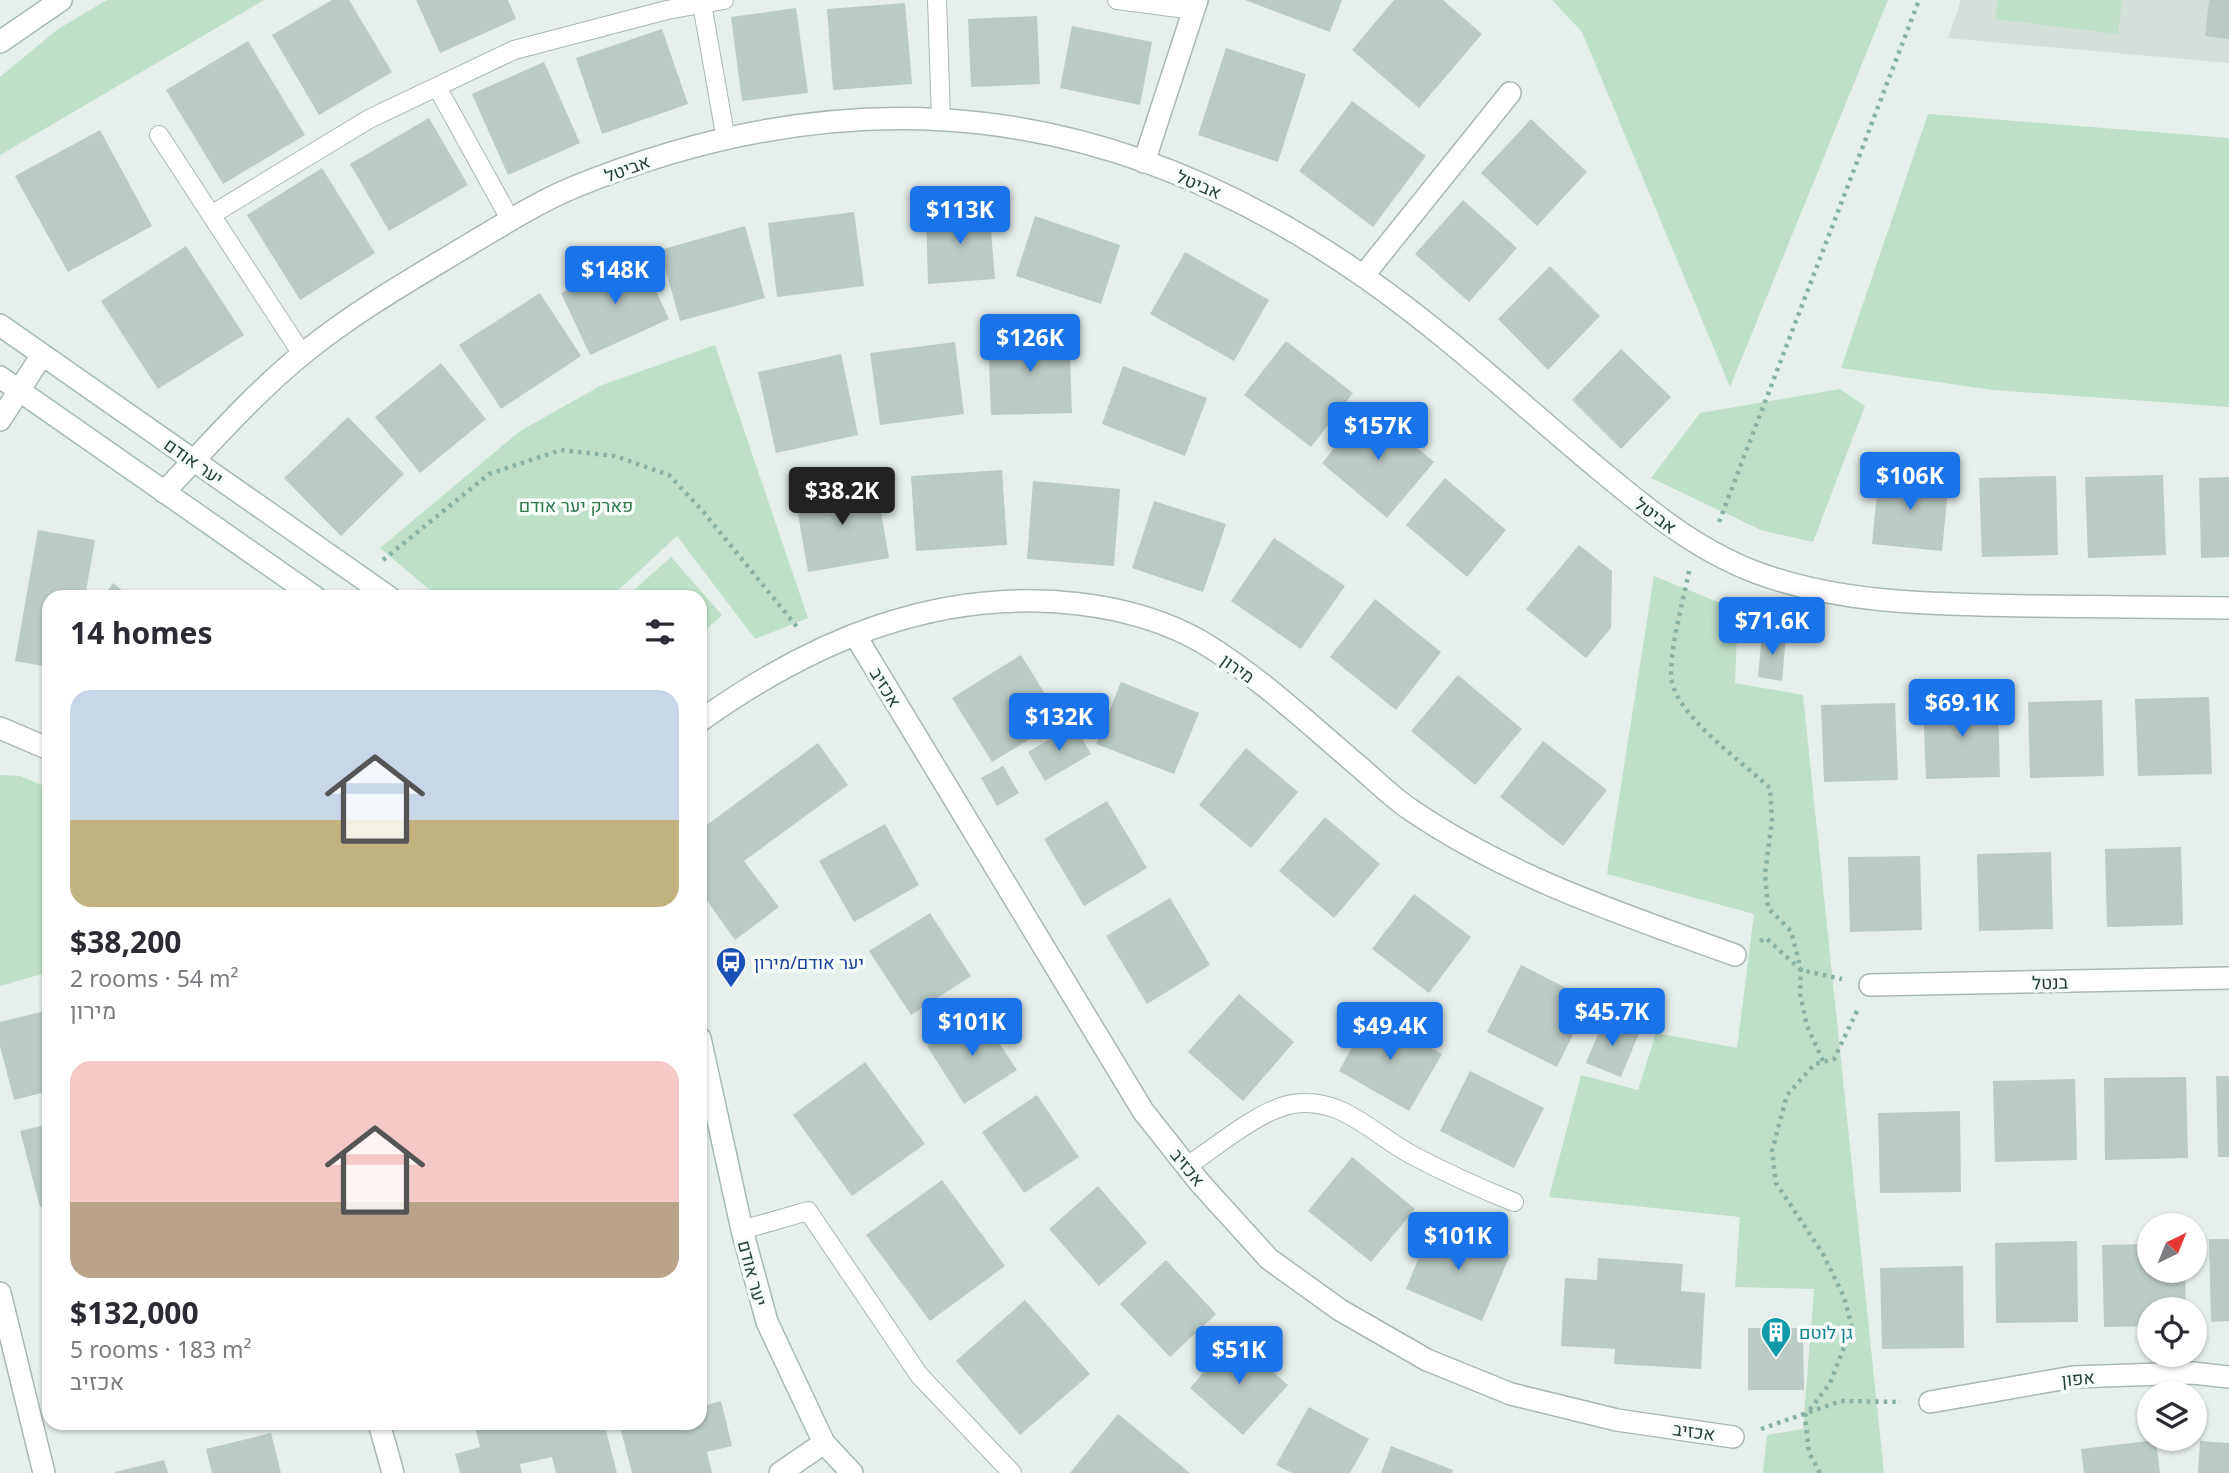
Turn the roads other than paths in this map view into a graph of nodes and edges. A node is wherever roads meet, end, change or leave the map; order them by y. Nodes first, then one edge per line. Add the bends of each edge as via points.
1 (61, 0) edge
2 (724, 0) edge
3 (937, 0) edge
4 (1116, 0) edge
5 (702, 4) junction
6 (1195, 5) edge
7 (0, 42) edge
8 (437, 88) junction
9 (1510, 93) dead end
10 (941, 119) junction
11 (159, 135) dead end
12 (726, 140) junction
13 (1144, 162) junction
14 (211, 215) junction
15 (511, 222) junction
16 (1363, 276) junction
17 (0, 325) edge
18 (302, 354) junction
19 (42, 355) junction
20 (0, 377) edge
21 (19, 390) junction
22 (0, 420) edge
23 (194, 461) junction
24 (164, 492) junction
25 (305, 590) edge
26 (379, 590) edge
27 (2229, 608) edge
28 (855, 635) junction
29 (707, 716) edge
30 (0, 728) edge
31 (42, 746) edge
32 (1735, 955) dead end
33 (2229, 978) edge
34 (1870, 985) road end
35 (707, 1073) edge
36 (1187, 1166) junction
37 (1514, 1202) dead end
38 (742, 1230) junction
39 (0, 1293) edge
40 (2229, 1377) edge
41 (1930, 1402) road end
42 (381, 1430) edge
43 (1733, 1437) road end
44 (824, 1443) junction
45 (44, 1473) edge
46 (393, 1473) edge
47 (780, 1473) edge
48 (852, 1473) edge
49 (1012, 1473) edge

1 - 7 street
2 - 5 lane
3 - 10 lane
4 - 6 lane
5 - 8 lane via 514,50
5 - 12 lane
6 - 13 street
8 - 14 lane via 369,119
8 - 15 lane
9 - 16 street
10 - 12 street, אביטל via 894,117 789,125
10 - 13 street, אביטל via 989,122 1113,149
11 - 14 lane
12 - 15 street, אביטל via 672,152 567,190
13 - 16 street, אביטל via 1215,190 1287,227
14 - 18 lane
15 - 18 street, אביטל via 384,295
16 - 27 street, אביטל via 1403,304 1630,494 1701,545 1755,572 1811,587 1916,604
17 - 19 street, יער אודם
18 - 23 street, אביטל
19 - 21 street
19 - 23 street, יער אודם
20 - 21 street
21 - 22 street
21 - 24 street
23 - 24 street, אביטל
23 - 26 street, יער אודם
24 - 25 street
28 - 29 street, מירון via 749,686
28 - 32 street, מירון via 970,602 1042,600 1124,610 1201,642 1266,688 1409,809 1477,850 1553,889
28 - 36 street, אכזיב via 1143,1111
30 - 31 street
33 - 34 street, בנטל
35 - 38 street, יער אודם
36 - 37 lane via 1257,1119 1291,1104 1322,1103 1362,1121 1400,1149 1461,1182
36 - 43 street, אכזיב via 1269,1259 1340,1310 1427,1360 1511,1394 1617,1420
38 - 44 street, יער אודם via 767,1322
38 - 49 lane via 808,1211 919,1375
39 - 45 street
40 - 41 street, אפון via 2192,1373 2073,1377
42 - 46 street
44 - 47 street
44 - 48 street, יער אודם

